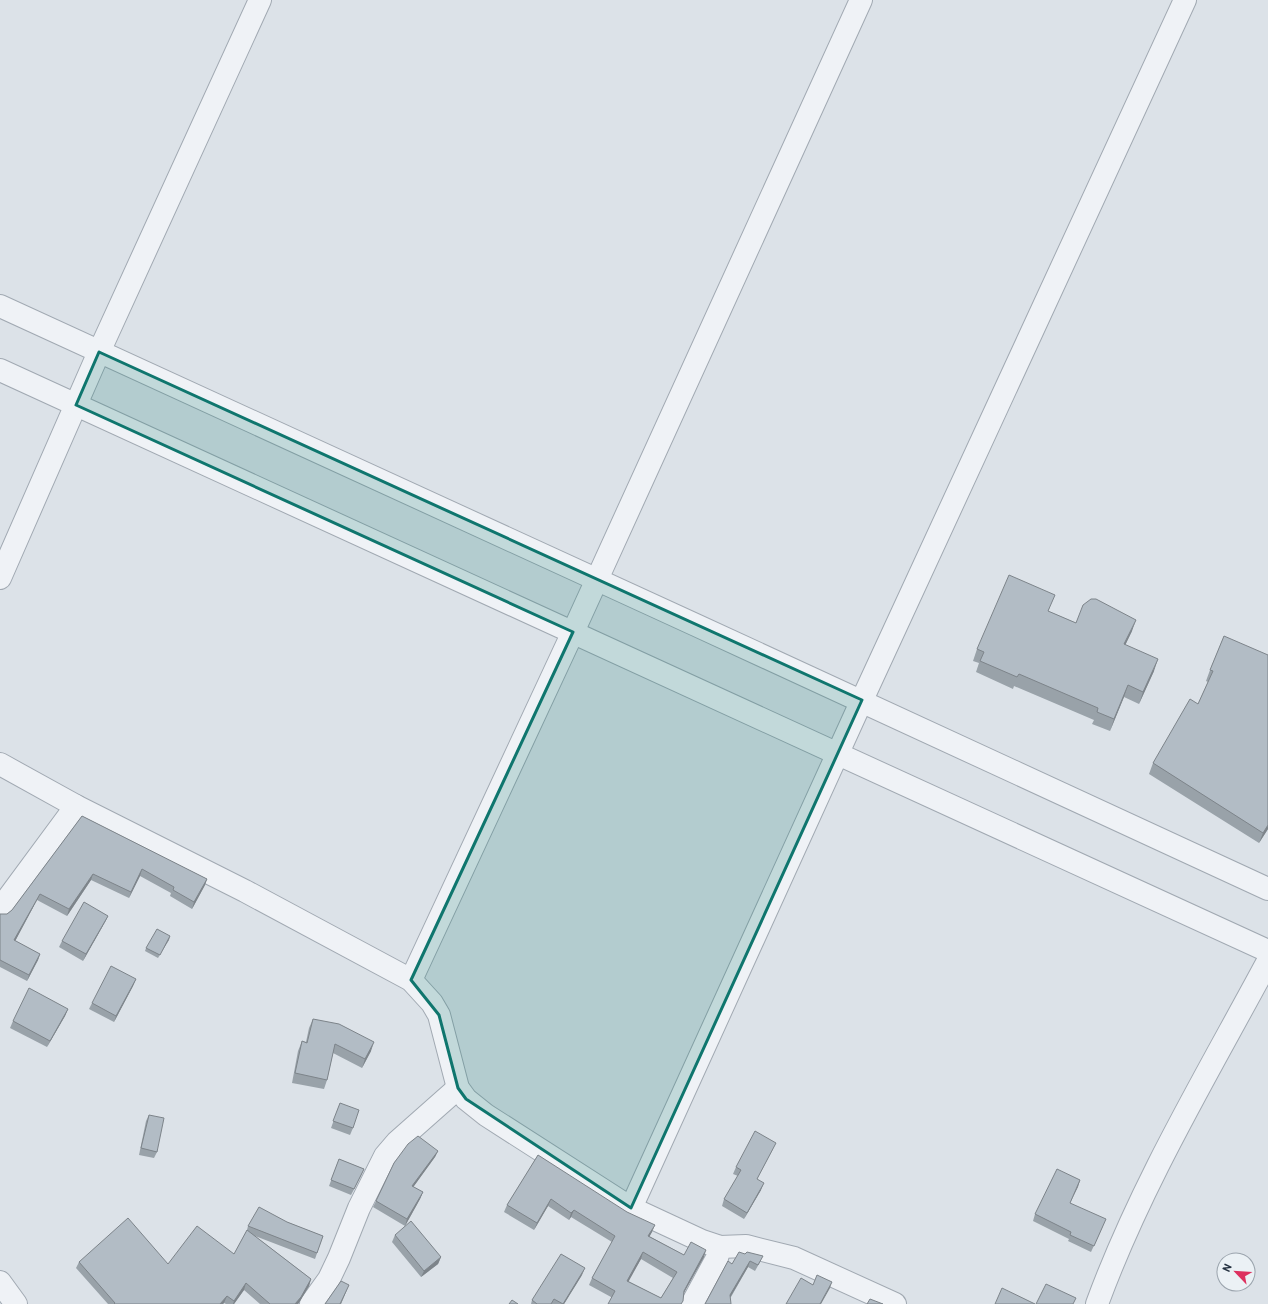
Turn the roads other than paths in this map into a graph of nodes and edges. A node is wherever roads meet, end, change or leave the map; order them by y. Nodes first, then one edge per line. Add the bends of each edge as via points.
1 (260, 0) edge
2 (861, 0) edge
3 (1185, 0) edge
4 (0, 306) edge
5 (99, 352) junction
6 (0, 370) edge
7 (76, 405) junction
8 (0, 578) edge
9 (597, 581) junction
10 (573, 632) junction
11 (862, 700) junction
12 (837, 754) junction
13 (0, 764) edge
14 (76, 806) junction
15 (1268, 889) edge
16 (0, 909) edge
17 (1268, 951) edge
18 (1268, 961) edge
19 (411, 980) junction
20 (458, 1088) junction
21 (631, 1208) junction
22 (720, 1247) junction
23 (0, 1282) edge
24 (16, 1304) edge
25 (311, 1304) edge
26 (692, 1304) edge
27 (895, 1304) edge
28 (1097, 1304) edge

1 - 5 street
2 - 9 street
3 - 11 street
4 - 5 street
5 - 7 street
5 - 9 street
6 - 7 street
7 - 8 street
7 - 10 street
9 - 10 street
9 - 11 street
10 - 12 street
10 - 19 street
11 - 12 street
11 - 15 street
12 - 17 street
12 - 21 street
13 - 14 street
14 - 16 street
14 - 19 street via 245,891
18 - 28 street via 1166,1153 1114,1259
19 - 20 street via 428,998 439,1015
20 - 21 street via 466,1099 486,1115
20 - 25 street via 384,1156 339,1258
21 - 22 street
22 - 26 street via 718,1258
22 - 27 street via 746,1246 794,1258
23 - 24 street

